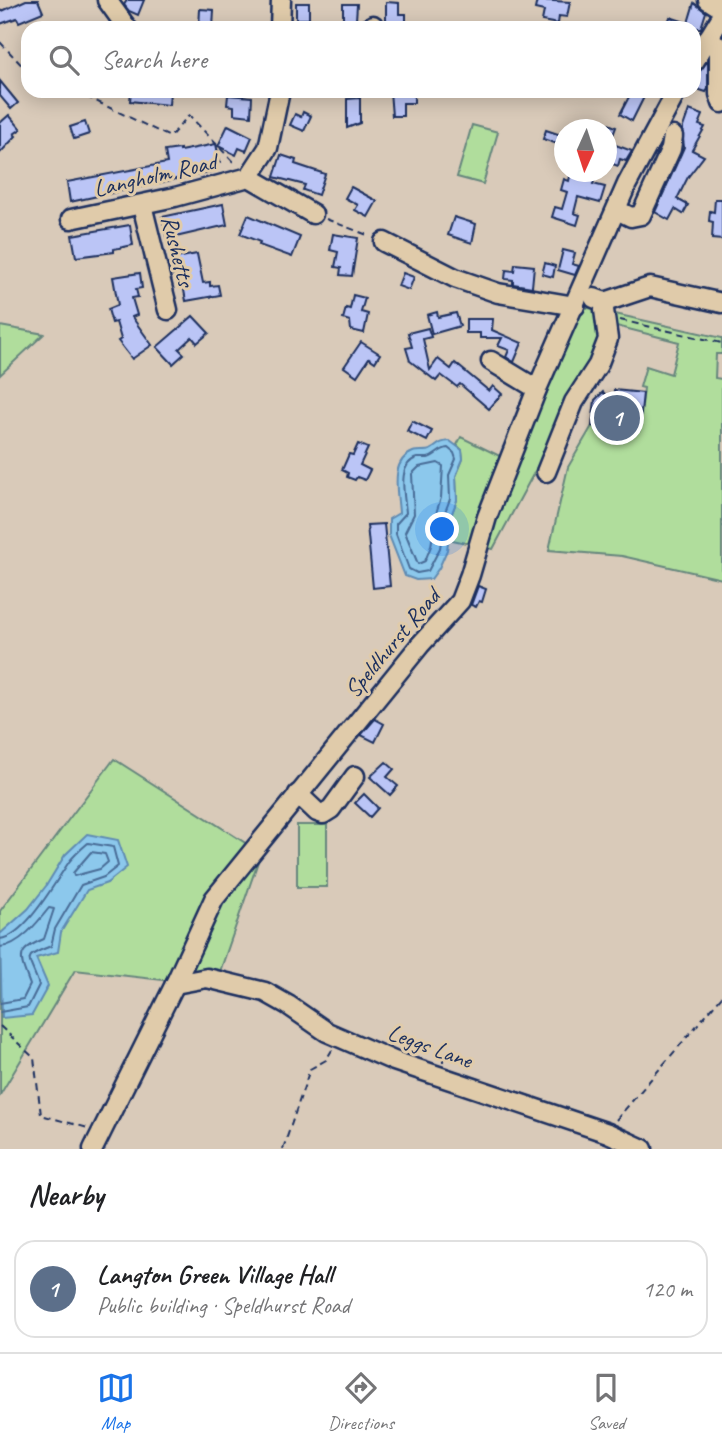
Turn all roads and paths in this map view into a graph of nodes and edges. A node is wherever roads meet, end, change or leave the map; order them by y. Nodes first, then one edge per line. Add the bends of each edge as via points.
1 (107, 0) edge
2 (281, 0) edge
3 (708, 0) edge
4 (722, 9) edge
5 (722, 16) edge
6 (122, 21) edge
7 (280, 21) edge
8 (709, 37) junction
9 (0, 42) edge
10 (701, 50) edge
11 (21, 64) edge
12 (89, 98) edge
13 (279, 98) edge
14 (673, 98) edge
15 (722, 103) edge
16 (673, 136) dead end
17 (249, 177) junction
18 (142, 205) junction
19 (617, 210) junction
20 (313, 214) joint
21 (71, 219) dead end
22 (384, 242) joint
23 (579, 299) junction
24 (722, 303) edge
25 (168, 310) dead end
26 (605, 310) junction
27 (722, 343) edge
28 (491, 361) dead end
29 (537, 389) junction
30 (546, 472) dead end
31 (355, 776) dead end
32 (298, 794) junction
33 (193, 941) junction
34 (207, 978) junction
35 (175, 984) junction
36 (722, 996) edge
37 (0, 1026) edge
38 (338, 1037) junction
39 (102, 1132) junction
40 (608, 1133) junction
41 (93, 1149) edge
42 (283, 1149) edge
43 (643, 1149) edge

1 - 6 street
2 - 7 street
3 - 4 street
5 - 8 street
8 - 10 street
8 - 15 street via 719,52
9 - 11 path
12 - 17 path via 170,137 189,116
13 - 17 street, Langholm Road via 268,148
14 - 19 street, Speldhurst Road
16 - 19 street via 641,215 631,217
17 - 18 street, Langholm Road
17 - 20 street, Langholm Road
18 - 21 street, Langholm Road
18 - 25 street, Rushetts
19 - 23 street, Speldhurst Road
20 - 22 path
22 - 23 street via 455,278 498,293
23 - 26 street
23 - 29 street, Speldhurst Road
24 - 26 street via 650,287
26 - 27 path
26 - 30 street via 608,339 598,365 573,402
28 - 29 street
29 - 32 street, Speldhurst Road via 503,472 460,601
31 - 32 street via 323,814
32 - 33 street, Speldhurst Road via 214,899
33 - 34 street
33 - 35 street, Speldhurst Road
34 - 35 street, Leggs Lane
34 - 38 street, Leggs Lane via 265,992
35 - 39 street, Speldhurst Road
36 - 40 path
37 - 39 path via 34,1058 41,1115
38 - 40 street, Leggs Lane via 394,1061
38 - 42 path via 326,1060 310,1069
39 - 41 street, Speldhurst Road
40 - 43 street, Leggs Lane

